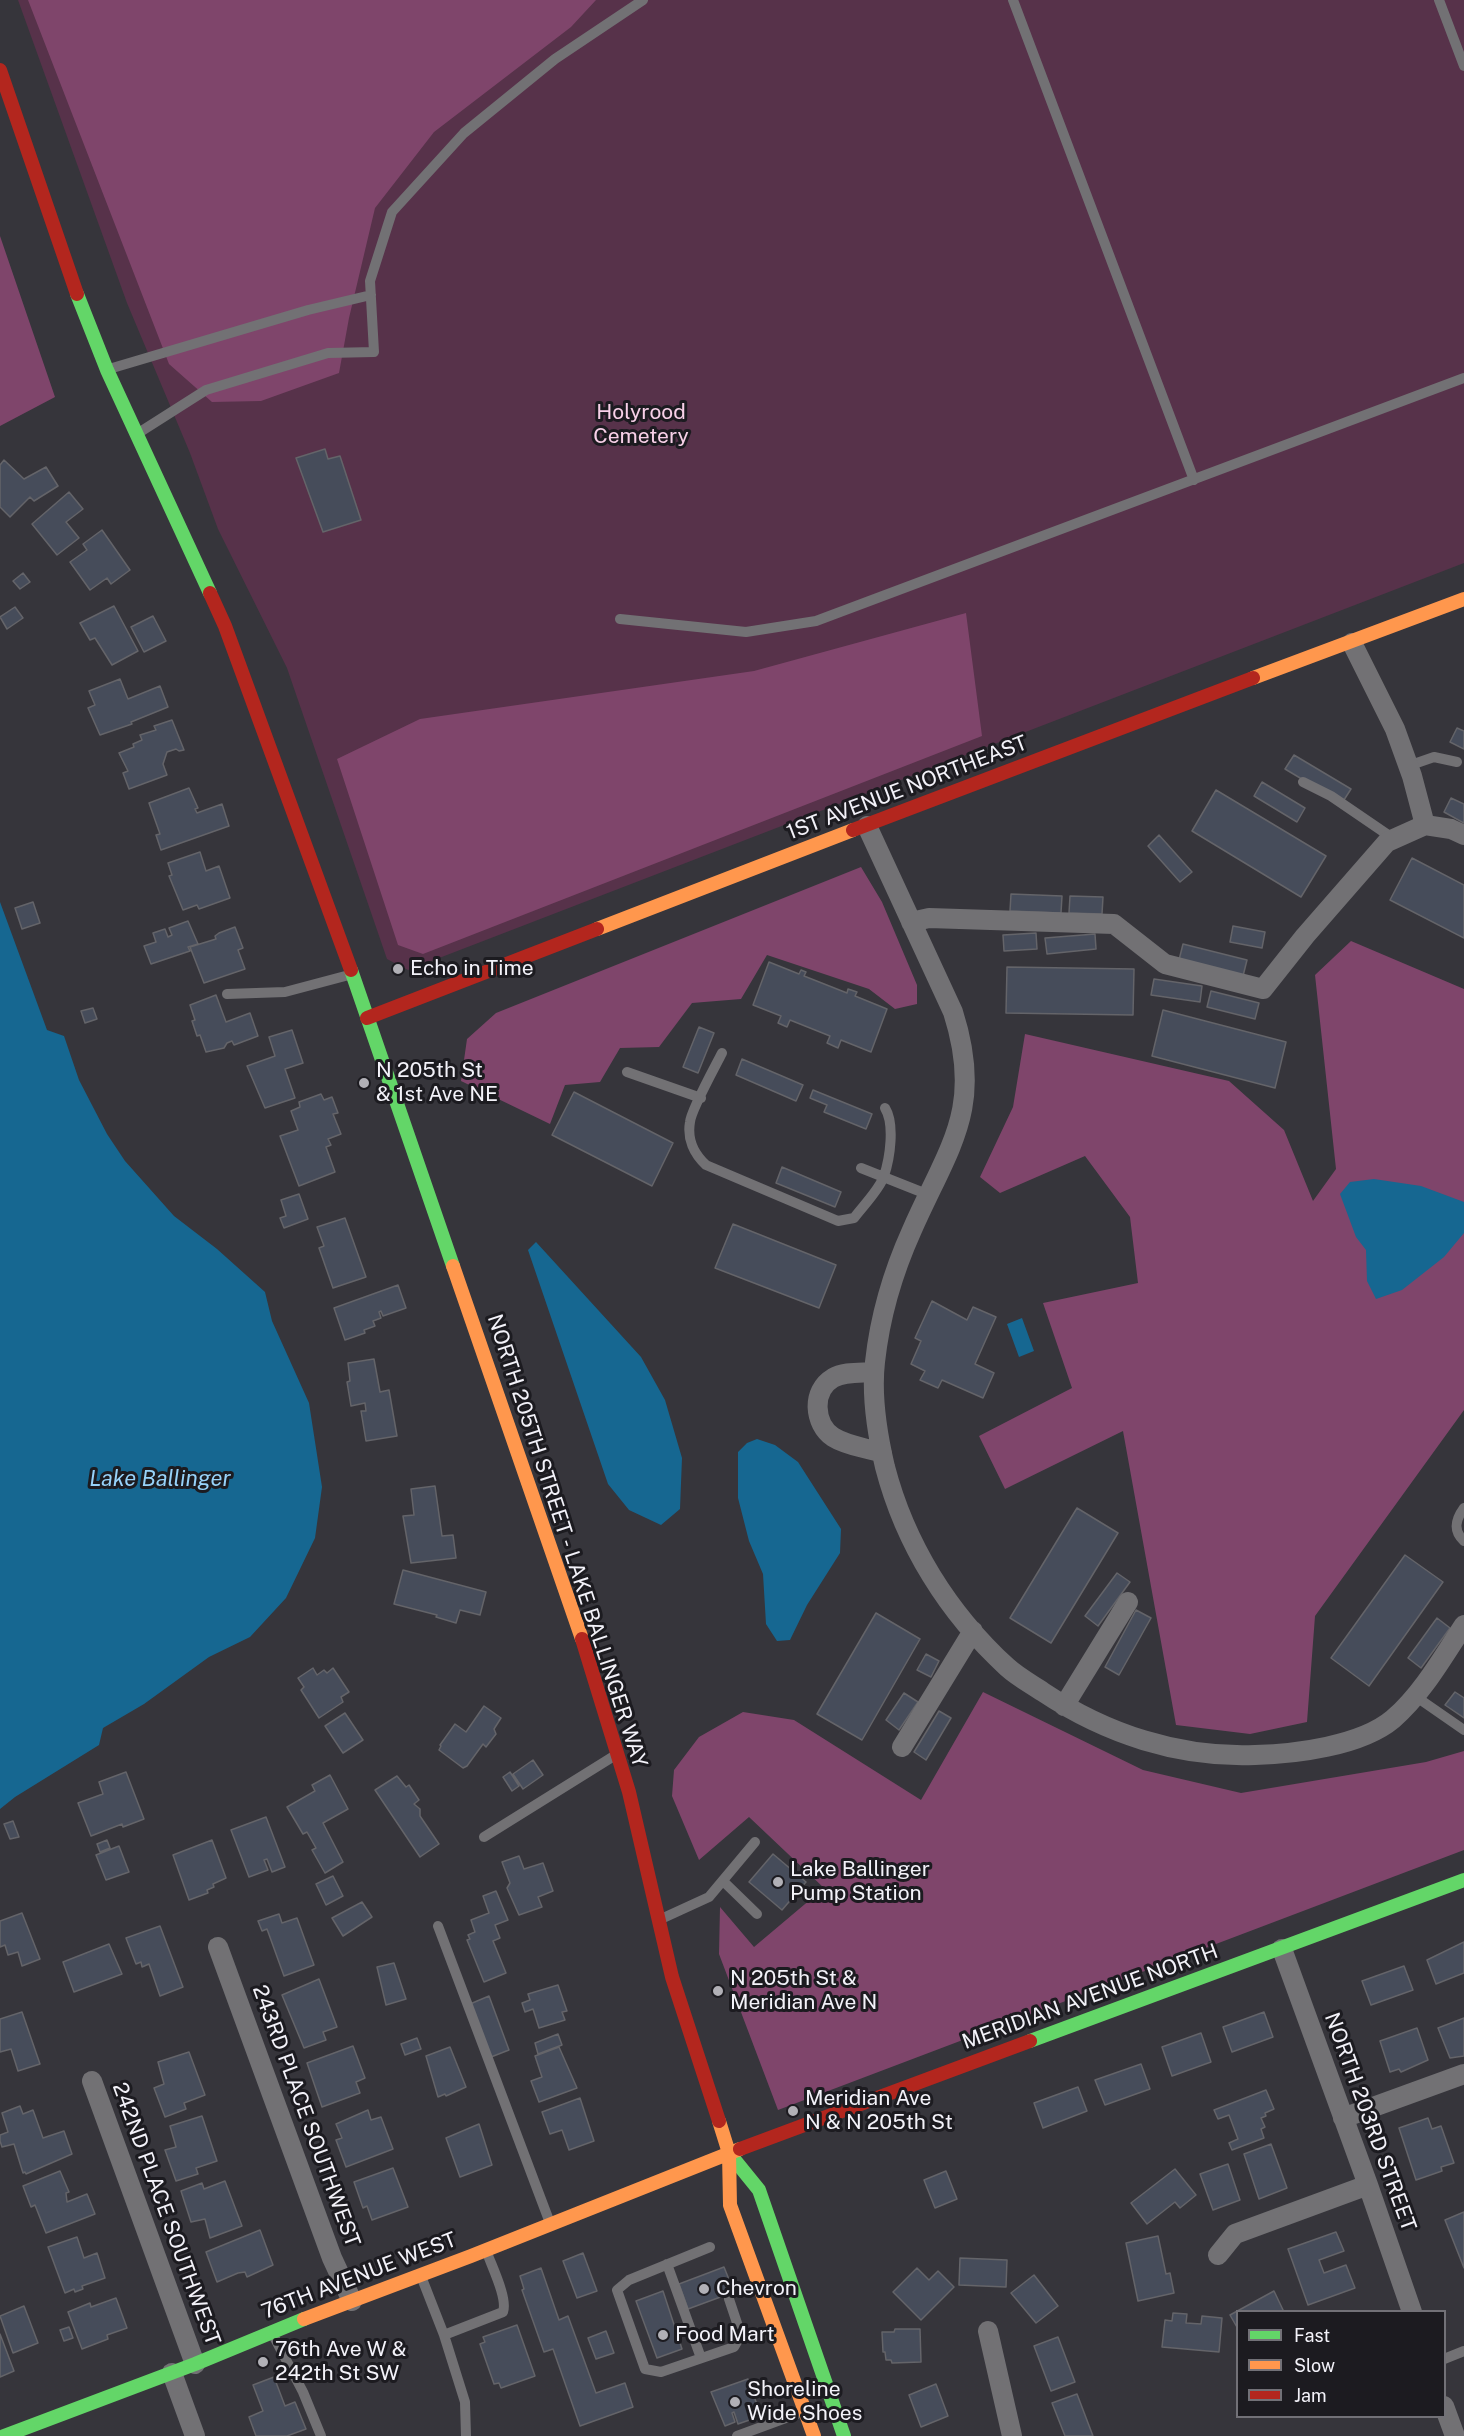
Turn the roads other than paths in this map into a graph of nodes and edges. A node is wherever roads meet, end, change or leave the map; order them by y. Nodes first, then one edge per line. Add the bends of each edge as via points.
1 (643, 0) edge
2 (1013, 0) edge
3 (1439, 0) edge
4 (1464, 66) edge
5 (0, 70) edge
6 (371, 295) junction
7 (107, 370) junction
8 (1464, 378) edge
9 (137, 434) junction
10 (1194, 480) junction
11 (1464, 599) edge
12 (620, 619) dead end
13 (1352, 643) junction
14 (1457, 762) dead end
15 (1408, 766) junction
16 (1303, 782) dead end
17 (1425, 825) junction
18 (867, 826) junction
19 (1464, 835) edge
20 (1394, 839) junction
21 (911, 922) junction
22 (352, 974) junction
23 (227, 994) dead end
24 (367, 1018) junction
25 (722, 1053) dead end
26 (627, 1072) dead end
27 (701, 1098) junction
28 (885, 1108) dead end
29 (861, 1168) dead end
30 (884, 1178) junction
31 (929, 1195) junction
32 (874, 1372) junction
33 (882, 1453) junction
34 (1464, 1508) edge
35 (1464, 1541) edge
36 (1128, 1602) dead end
37 (1464, 1625) edge
38 (973, 1631) junction
39 (1458, 1646) edge
40 (1415, 1696) junction
41 (1064, 1706) junction
42 (1464, 1730) edge
43 (902, 1747) dead end
44 (617, 1755) junction
45 (484, 1837) dead end
46 (755, 1842) dead end
47 (1464, 1880) edge
48 (723, 1881) junction
49 (757, 1914) dead end
50 (659, 1920) junction
51 (438, 1926) dead end
52 (218, 1947) dead end
53 (1282, 1949) junction
54 (1464, 2074) edge
55 (92, 2081) dead end
56 (1343, 2118) junction
57 (729, 2152) junction
58 (1368, 2185) junction
59 (550, 2223) junction
60 (710, 2247) dead end
61 (485, 2250) junction
62 (1218, 2255) dead end
63 (667, 2264) junction
64 (421, 2275) junction
65 (729, 2300) dead end
66 (352, 2301) junction
67 (1411, 2310) edge
68 (988, 2331) dead end
69 (271, 2333) junction
70 (444, 2335) junction
71 (1464, 2351) edge
72 (701, 2358) junction
73 (1446, 2358) edge
74 (195, 2364) junction
75 (172, 2373) junction
76 (805, 2411) junction
77 (1446, 2411) edge
78 (3, 2436) edge
79 (195, 2436) edge
80 (321, 2436) edge
81 (466, 2436) edge
82 (737, 2436) edge
83 (814, 2436) edge
84 (844, 2436) edge
85 (1012, 2436) edge
86 (1455, 2436) edge

1 - 6 lane via 555,59 464,133 392,212 370,281
2 - 10 lane
3 - 4 lane
5 - 7 main road, NORTH 205TH STREET - LAKE BALLINGER WAY
6 - 7 lane
6 - 9 lane via 374,352 328,353 206,390
7 - 9 main road, NORTH 205TH STREET - LAKE BALLINGER WAY
8 - 10 lane
9 - 22 main road, NORTH 205TH STREET - LAKE BALLINGER WAY via 225,626
10 - 12 lane via 816,621 746,632
11 - 13 main road, 1ST AVENUE NORTHEAST
13 - 15 street via 1395,729
13 - 18 main road, 1ST AVENUE NORTHEAST
14 - 15 lane via 1434,757
15 - 17 street
16 - 20 lane
17 - 19 street
17 - 20 street
18 - 21 street
18 - 24 main road, 1ST AVENUE NORTHEAST
20 - 21 street via 1387,842 1263,989 1165,964 1114,924 928,918
21 - 31 street via 953,1012 965,1067 965,1098 956,1138
22 - 23 lane via 285,992
22 - 24 main road, NORTH 205TH STREET - LAKE BALLINGER WAY
24 - 44 main road, NORTH 205TH STREET - LAKE BALLINGER WAY via 578,1627
25 - 27 lane
26 - 27 lane
27 - 30 lane via 690,1121 690,1140 697,1157 706,1165 838,1221 854,1218
28 - 30 lane via 892,1125
29 - 30 lane
30 - 31 lane
31 - 32 street via 885,1303
32 - 33 street via 874,1408
32 - 33 street via 834,1377 822,1390 817,1410 823,1427 836,1439
33 - 38 street via 904,1524 923,1563
34 - 35 lane via 1456,1524
36 - 41 street
37 - 39 street
38 - 41 street via 1010,1670
38 - 43 street
39 - 40 street
40 - 41 street via 1391,1721 1369,1733 1318,1748 1254,1755 1180,1750 1140,1740
40 - 42 lane
44 - 45 lane
44 - 50 main road, NORTH 205TH STREET - LAKE BALLINGER WAY
46 - 48 lane
47 - 53 main road, MERIDIAN AVENUE NORTH
48 - 49 lane
48 - 50 lane via 709,1897
50 - 57 main road, NORTH 205TH STREET - LAKE BALLINGER WAY via 672,1977
51 - 59 lane
52 - 66 street, 243RD PLACE SOUTHWEST via 332,2258
53 - 56 street, NORTH 203RD STREET
53 - 57 main road, MERIDIAN AVENUE NORTH
54 - 56 street
55 - 74 street, 242ND PLACE SOUTHWEST
56 - 58 street, NORTH 203RD STREET
57 - 59 main road, 76TH AVENUE WEST
57 - 76 main road, NORTH 205TH STREET - LAKE BALLINGER WAY via 730,2205
57 - 84 main road, NORTH 205TH STREET - LAKE BALLINGER WAY via 759,2190
58 - 62 street via 1235,2234
58 - 67 street, NORTH 203RD STREET
59 - 61 main road, 76TH AVENUE WEST
60 - 63 lane
61 - 64 main road, 76TH AVENUE WEST
61 - 70 lane via 505,2306 503,2312
63 - 72 lane
63 - 72 lane via 629,2280 617,2290 634,2339 645,2369 661,2372
64 - 66 main road, 76TH AVENUE WEST
64 - 70 lane
65 - 72 lane via 741,2335 734,2347
66 - 69 main road, 76TH AVENUE WEST
68 - 85 street
69 - 74 main road, 76TH AVENUE WEST
69 - 80 lane via 303,2392
70 - 81 lane via 465,2402
71 - 73 lane
74 - 75 main road, 76TH AVENUE WEST
75 - 78 main road, 76TH AVENUE WEST
75 - 79 street
76 - 82 lane
76 - 83 main road, NORTH 205TH STREET - LAKE BALLINGER WAY
77 - 86 street

